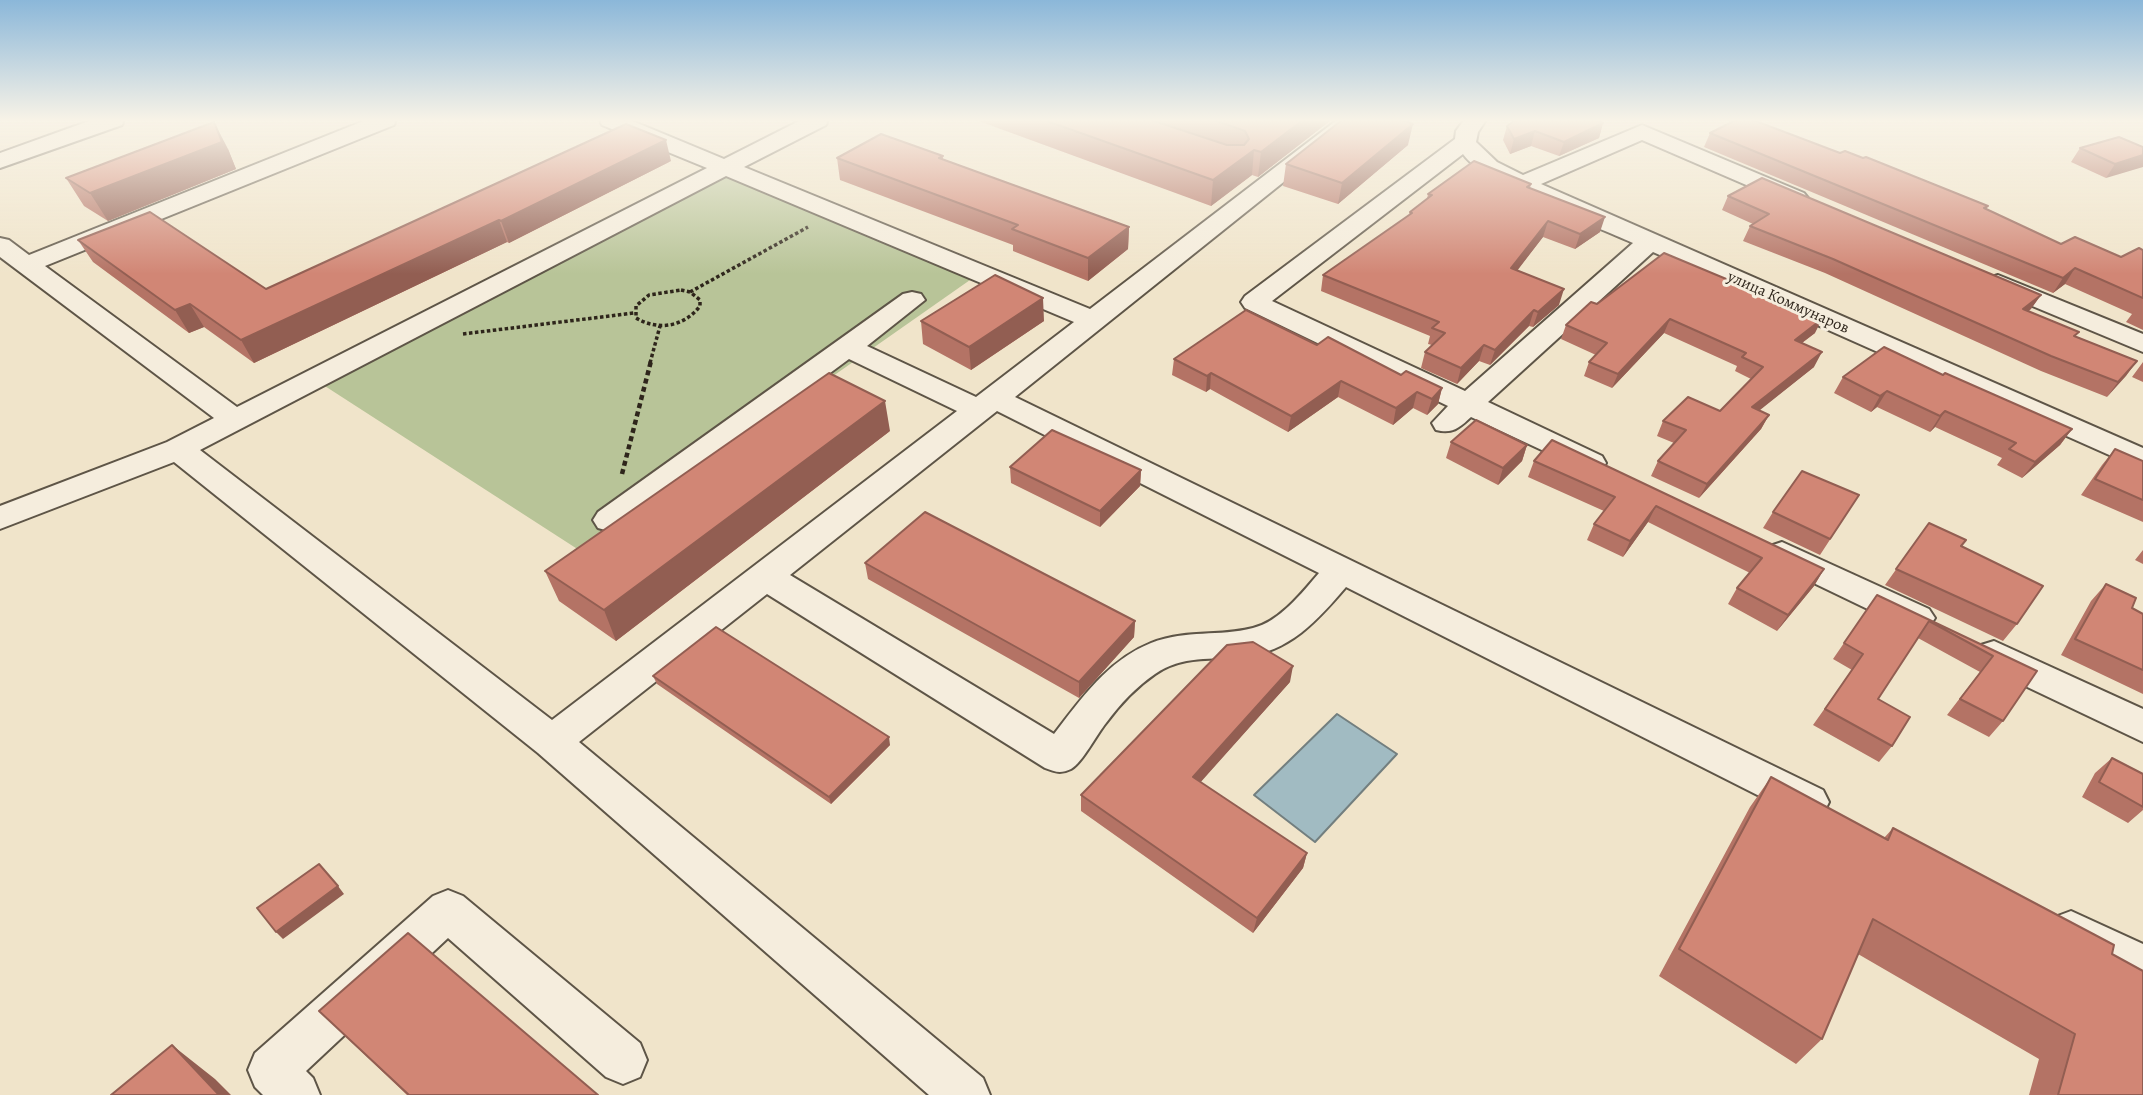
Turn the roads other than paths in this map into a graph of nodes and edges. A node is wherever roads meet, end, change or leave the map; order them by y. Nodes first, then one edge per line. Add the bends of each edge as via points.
1 (259, 171) edge
2 (721, 171) edge
3 (730, 171) edge
4 (1277, 171) edge
5 (1420, 171) edge
6 (1499, 171) edge
7 (1551, 171) edge
8 (1735, 171) edge
9 (1521, 184) junction
10 (1822, 208) edge
11 (1649, 242) junction
12 (0, 245) edge
13 (26, 265) junction
14 (1976, 274) edge
15 (912, 300) dead end
16 (1093, 320) junction
17 (2143, 344) edge
18 (847, 347) junction
19 (986, 403) junction
20 (1457, 413) junction
21 (235, 420) junction
22 (178, 449) junction
23 (2143, 460) edge
24 (1618, 475) edge
25 (617, 514) road end
26 (0, 518) edge
27 (1756, 541) edge
28 (1342, 570) junction
29 (765, 576) junction
30 (2143, 726) edge
31 (552, 742) junction
32 (1834, 814) edge
33 (2044, 918) edge
34 (2143, 967) edge
35 (623, 1060) dead end
36 (296, 1095) edge
37 (966, 1095) edge

1 - 13 street
2 - 21 street
3 - 16 street
4 - 16 street
5 - 20 street via 1254,302
6 - 9 street, улица Коммунаров
7 - 9 street
8 - 10 street
9 - 11 street, улица Коммунаров
11 - 20 street
11 - 23 street, улица Коммунаров
12 - 13 street
13 - 21 street
14 - 17 street
15 - 18 street
16 - 19 street
18 - 19 street
18 - 25 street
19 - 28 street
19 - 29 street
20 - 24 street
21 - 22 street
22 - 26 street
22 - 31 street
27 - 30 street
28 - 29 street via 1295,621 1255,642 1193,644 1161,653 1118,680 1059,757
28 - 32 street
29 - 31 street
31 - 37 street
33 - 34 street
35 - 36 street via 448,910 272,1070

